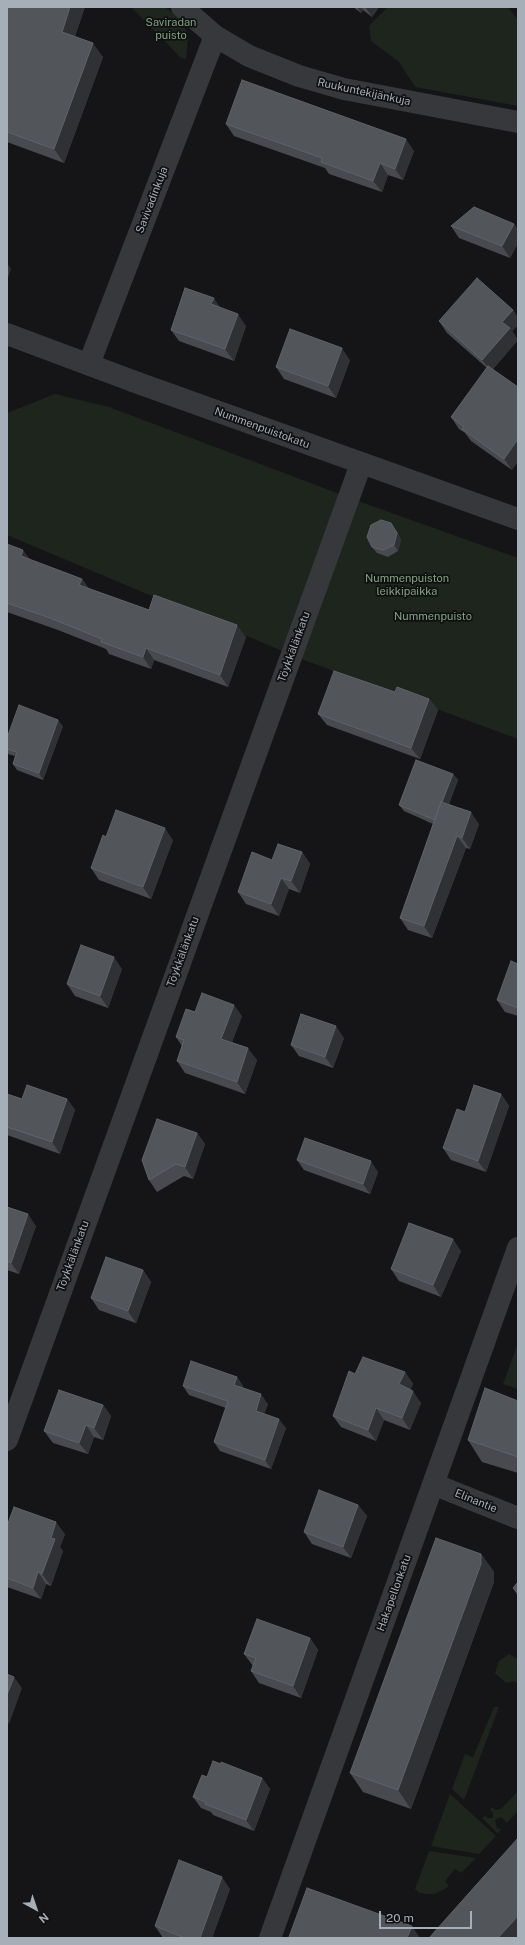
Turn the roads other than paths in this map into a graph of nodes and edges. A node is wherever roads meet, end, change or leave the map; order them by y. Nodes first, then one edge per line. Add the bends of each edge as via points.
1 (182, 7) edge
2 (216, 36) junction
3 (518, 122) edge
4 (9, 340) edge
5 (88, 364) junction
6 (361, 464) junction
7 (518, 519) edge
8 (518, 1248) edge
9 (7, 1440) edge
10 (433, 1484) junction
11 (518, 1518) edge
12 (270, 1938) edge

1 - 2 street, Ruukuntekijänkuja
2 - 3 street, Ruukuntekijänkuja via 249,56 328,86
2 - 5 street, Savivadinkuja
4 - 5 street, Nummenpuistokatu
5 - 6 street, Nummenpuistokatu
6 - 7 street, Nummenpuistokatu
6 - 9 street, Töykkälänkatu
8 - 10 street, Hakapellonkatu
10 - 11 street, Elinantie
10 - 12 street, Hakapellonkatu

